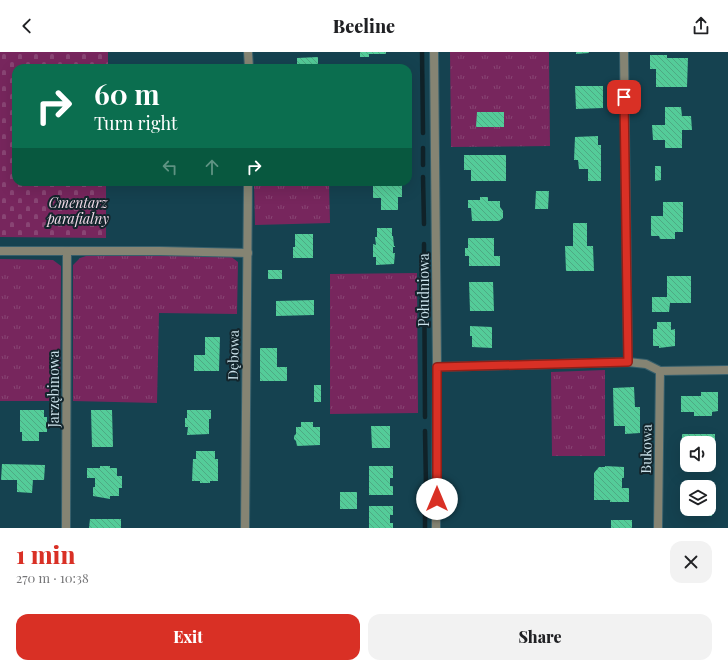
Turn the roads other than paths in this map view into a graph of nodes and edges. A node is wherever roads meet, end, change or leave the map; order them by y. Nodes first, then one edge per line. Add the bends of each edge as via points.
1 (248, 52) edge
2 (434, 52) edge
3 (624, 52) edge
4 (248, 64) edge
5 (248, 186) edge
6 (0, 251) edge
7 (67, 251) junction
8 (248, 253) junction
9 (628, 362) junction
10 (437, 367) junction
11 (728, 370) edge
12 (660, 371) junction
13 (66, 528) edge
14 (245, 528) edge
15 (436, 528) edge
16 (658, 528) edge

1 - 4 street
2 - 10 street, Południowa
3 - 9 street
5 - 8 street, Dębowa
6 - 7 street
7 - 8 street
7 - 13 street, Jarzębinowa
8 - 14 street, Dębowa
9 - 10 street
9 - 12 street via 646,364
10 - 15 street, Południowa
11 - 12 street
12 - 16 street, Bukowa

